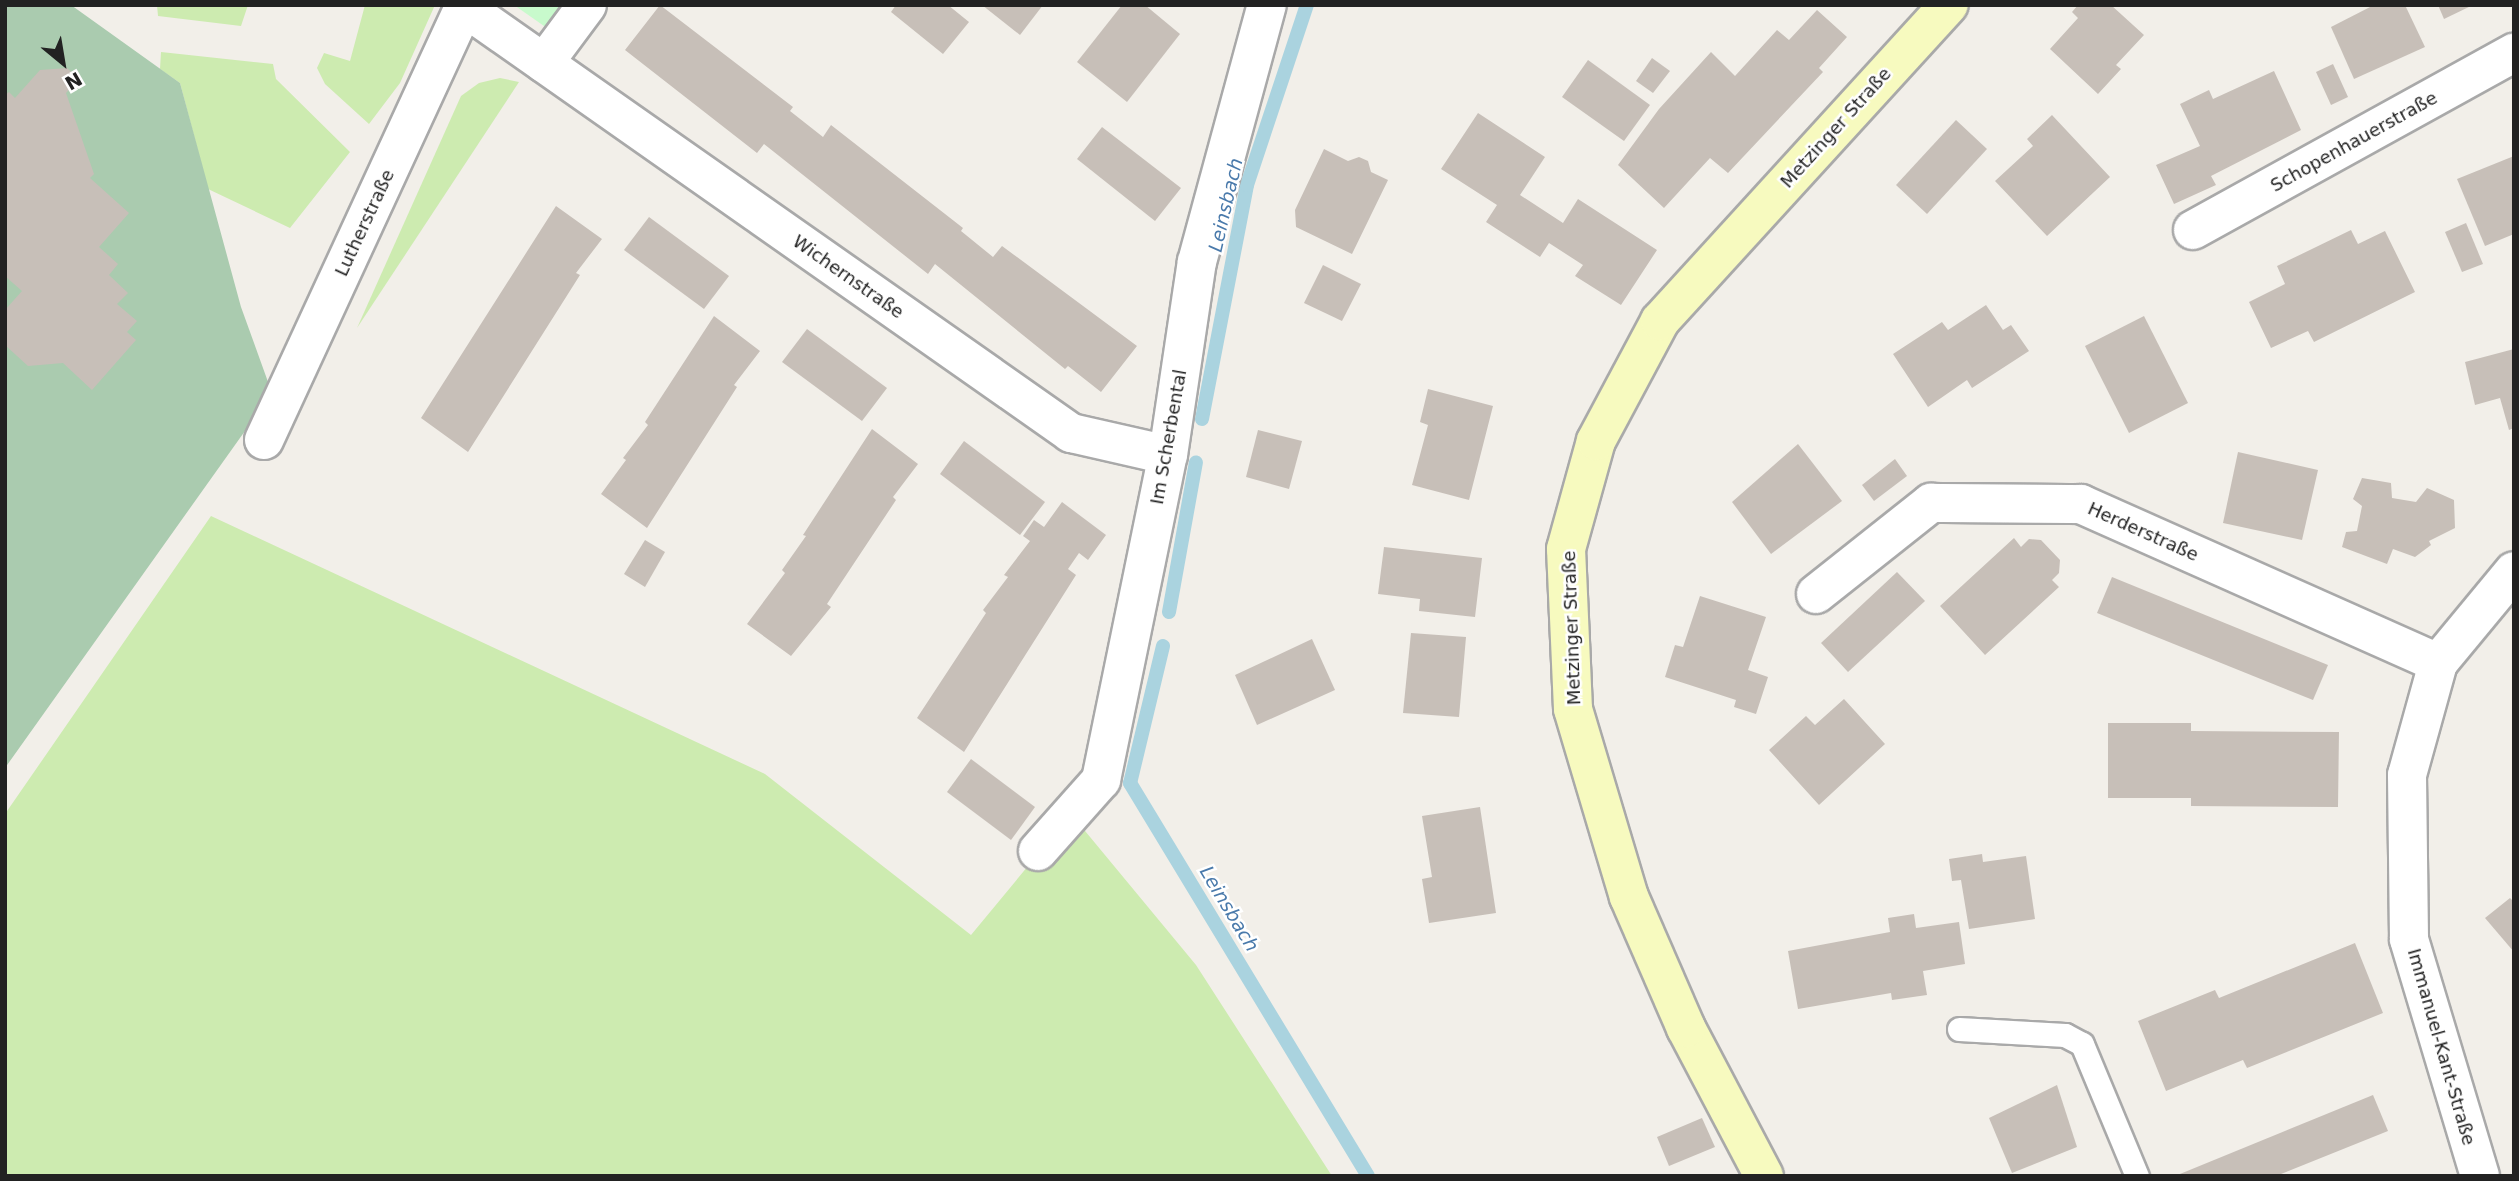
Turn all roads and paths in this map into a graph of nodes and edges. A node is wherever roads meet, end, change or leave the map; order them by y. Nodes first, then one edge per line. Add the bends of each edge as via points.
1 (586, 5) edge
2 (1949, 5) edge
3 (465, 6) edge
4 (1259, 9) edge
5 (2514, 53) edge
6 (544, 63) junction
7 (2193, 230) dead end
8 (264, 440) dead end
9 (1168, 455) junction
10 (2514, 570) edge
11 (1816, 594) dead end
12 (2438, 663) junction
13 (1038, 851) dead end
14 (1959, 1029) dead end
15 (1764, 1176) edge
16 (2137, 1176) edge
17 (2480, 1176) edge

1 - 6 street
2 - 15 main road, Metzinger Straße via 1660,321 1596,441 1566,550 1573,709 1629,897 1686,1028
3 - 6 street, Wichernstraße
3 - 8 street, Lutherstraße
4 - 9 street, Im Scherbental via 1197,262
5 - 7 street, Schopenhauerstraße
6 - 9 street, Wichernstraße via 1070,433
9 - 13 street, Im Scherbental via 1101,780
10 - 12 street, Immanuel-Kant-Straße
11 - 12 street, Herderstraße via 1931,503 2081,504
12 - 17 street, Immanuel-Kant-Straße via 2407,775 2409,939
14 - 16 lane via 2065,1035 2082,1044

